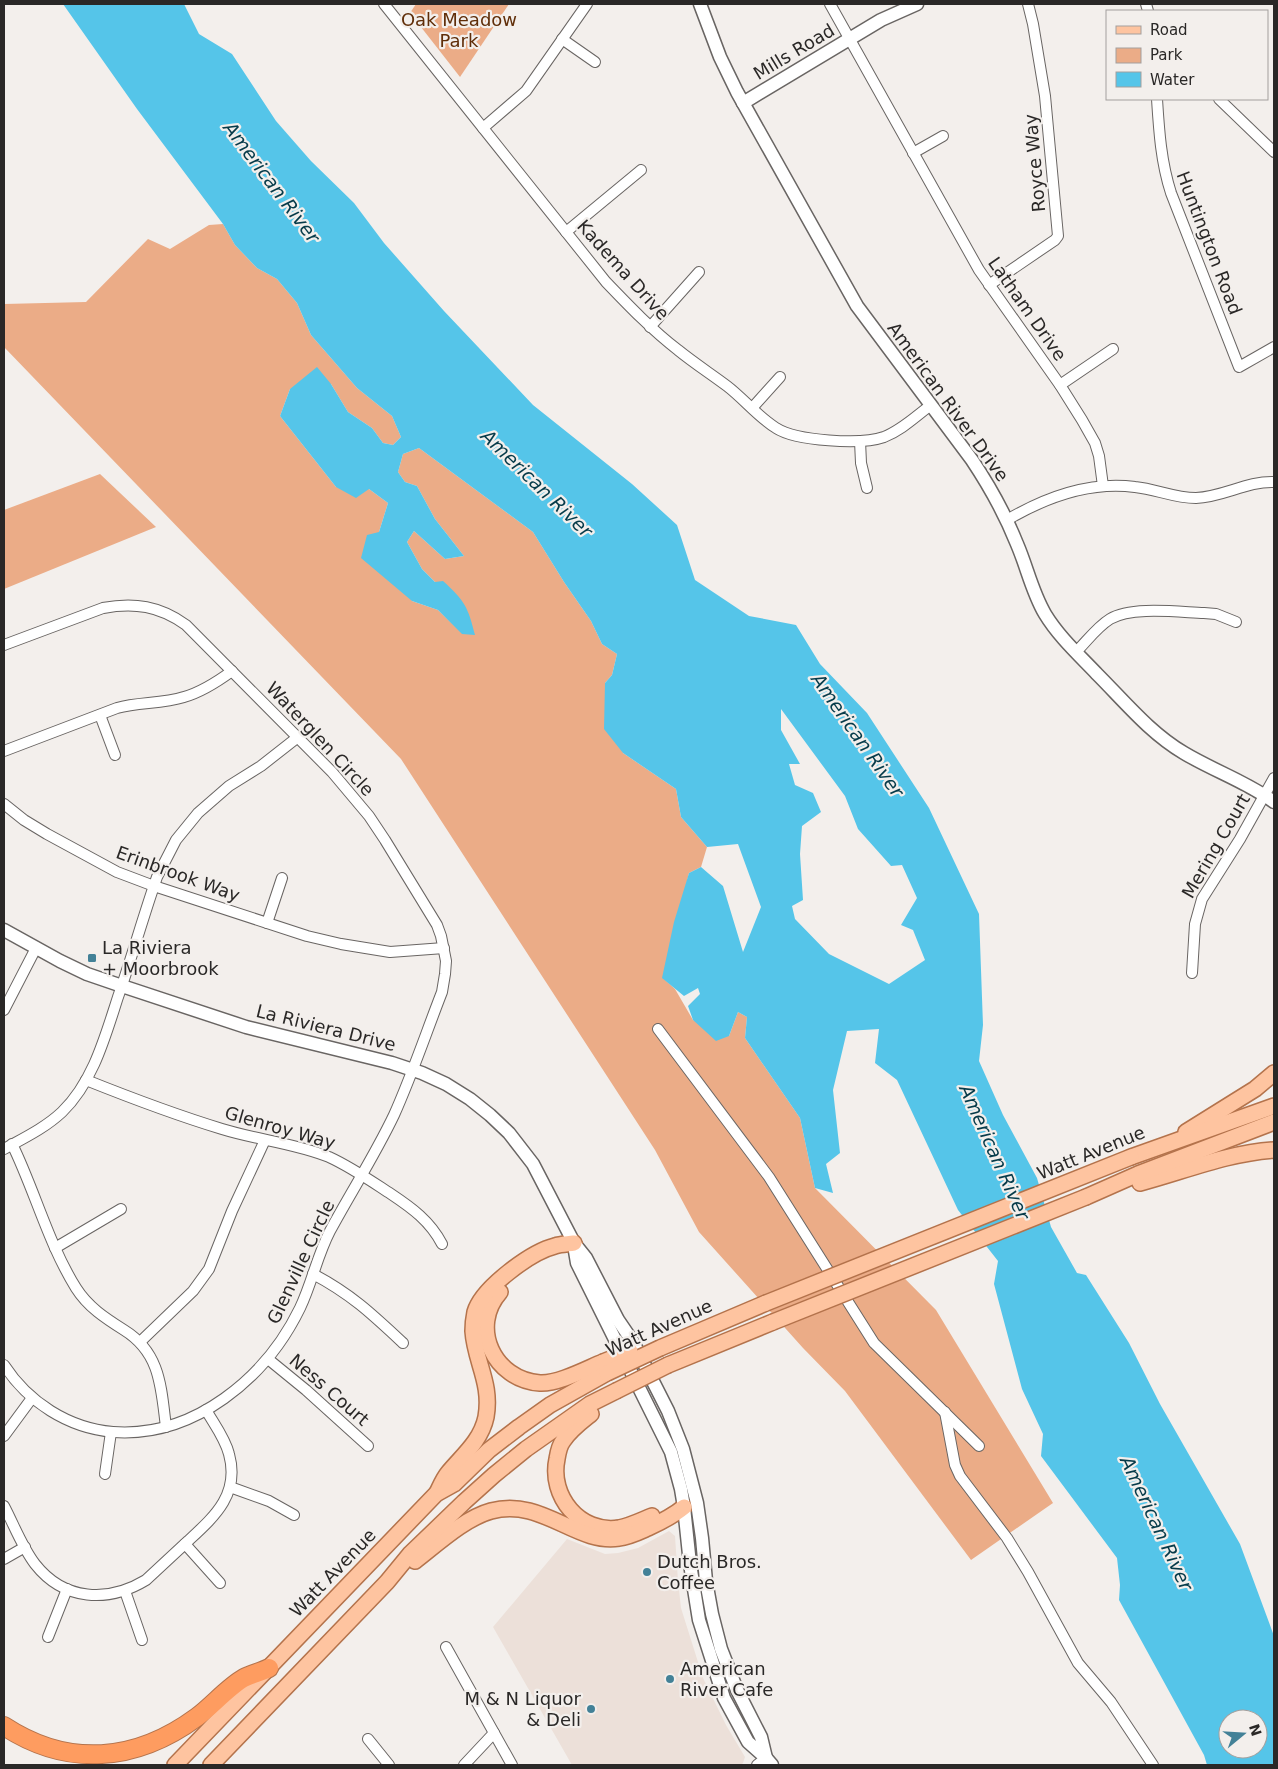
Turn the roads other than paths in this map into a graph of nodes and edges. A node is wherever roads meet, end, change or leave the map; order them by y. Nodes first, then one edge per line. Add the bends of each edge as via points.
1 (384, 4) edge
2 (587, 4) edge
3 (700, 4) edge
4 (830, 4) edge
5 (917, 4) edge
6 (1028, 4) edge
7 (562, 39) junction
8 (849, 39) junction
9 (596, 62) dead end
10 (1158, 100) edge
11 (1220, 100) edge
12 (743, 103) junction
13 (483, 128) junction
14 (943, 136) dead end
15 (1274, 152) edge
16 (913, 153) junction
17 (641, 170) dead end
18 (566, 232) junction
19 (699, 272) dead end
20 (989, 285) junction
21 (650, 326) junction
22 (1274, 347) edge
23 (1113, 349) dead end
24 (780, 377) dead end
25 (1060, 385) junction
26 (931, 405) junction
27 (753, 407) junction
28 (860, 441) junction
29 (1274, 482) edge
30 (1103, 486) junction
31 (868, 488) dead end
32 (1007, 520) junction
33 (1236, 622) dead end
34 (4, 645) edge
35 (1076, 652) junction
36 (232, 671) junction
37 (100, 714) junction
38 (298, 737) junction
39 (4, 751) edge
40 (115, 755) dead end
41 (1274, 778) edge
42 (1269, 799) edge
43 (4, 804) edge
44 (282, 878) dead end
45 (154, 886) junction
46 (267, 923) junction
47 (4, 930) edge
48 (36, 948) junction
49 (444, 948) junction
50 (1192, 973) dead end
51 (122, 986) junction
52 (4, 1010) edge
53 (658, 1029) dead end
54 (412, 1069) junction
55 (1274, 1073) edge
56 (86, 1080) junction
57 (1274, 1106) edge
58 (1274, 1122) edge
59 (265, 1140) junction
60 (1172, 1141) junction
61 (8, 1147) edge
62 (1274, 1150) edge
63 (362, 1175) junction
64 (1140, 1178) junction
65 (121, 1209) dead end
66 (574, 1243) junction
67 (442, 1244) dead end
68 (55, 1248) junction
69 (313, 1274) junction
70 (140, 1342) junction
71 (403, 1343) dead end
72 (268, 1358) junction
73 (4, 1365) edge
74 (605, 1367) junction
75 (616, 1392) junction
76 (32, 1398) junction
77 (206, 1410) junction
78 (945, 1412) junction
79 (166, 1427) junction
80 (111, 1432) junction
81 (4, 1436) edge
82 (368, 1446) dead end
83 (979, 1446) dead end
84 (105, 1474) dead end
85 (230, 1487) junction
86 (436, 1494) junction
87 (4, 1506) edge
88 (684, 1507) junction
89 (294, 1516) dead end
90 (185, 1544) junction
91 (25, 1547) junction
92 (4, 1558) edge
93 (387, 1582) junction
94 (220, 1583) dead end
95 (67, 1589) junction
96 (125, 1591) junction
97 (48, 1637) dead end
98 (142, 1640) dead end
99 (705, 1643) junction
100 (446, 1647) dead end
101 (270, 1668) junction
102 (737, 1690) junction
103 (4, 1726) edge
104 (494, 1733) junction
105 (368, 1739) dead end
106 (765, 1763) edge
107 (175, 1765) edge
108 (211, 1765) edge
109 (389, 1765) edge
110 (464, 1765) edge
111 (512, 1765) edge
112 (1153, 1765) edge

1 - 13 street, Kadema Drive
2 - 7 street
3 - 12 street, American River Drive via 720,58
4 - 8 street, Latham Drive
5 - 8 street, Mills Road
6 - 20 street, Royce Way via 1045,96 1058,233 1055,240
7 - 9 street
7 - 13 street via 526,91
8 - 12 street, Mills Road
8 - 16 street, Latham Drive
10 - 22 street, Huntington Road via 1163,164 1171,193 1239,367
11 - 15 street
12 - 26 street, American River Drive via 857,306
13 - 18 street, Kadema Drive
14 - 16 street
16 - 20 street, Latham Drive
17 - 18 street
18 - 21 street, Kadema Drive via 606,282
19 - 21 street
20 - 25 street, Latham Drive
21 - 27 street, Kadema Drive
23 - 25 street
24 - 27 street
25 - 30 street, Latham Drive via 1095,443
26 - 28 street, Kadema Drive via 897,431
26 - 32 street, American River Drive via 988,483
27 - 28 street, Kadema Drive via 777,429 794,436
28 - 31 street via 861,463
29 - 30 street via 1197,498 1137,487
30 - 32 street via 1047,499
32 - 35 street, American River Drive via 1038,601 1054,628
33 - 35 street via 1204,613 1127,613 1104,623
34 - 36 street, Waterglen Circle via 103,608 140,605 164,612 186,625
35 - 42 street, American River Drive via 1161,738
36 - 37 street via 184,698 129,705
36 - 38 street, Waterglen Circle
37 - 39 street
37 - 40 street
38 - 45 street via 198,813 173,846
38 - 49 street, Waterglen Circle via 351,794 385,840 436,925
41 - 42 street, Mering Court
42 - 50 street, Mering Court via 1202,899 1195,924
43 - 45 street, Erinbrook Way via 47,834 117,872
44 - 46 street
45 - 46 street, Erinbrook Way
45 - 51 street
46 - 49 street, Erinbrook Way via 307,936 371,950 403,952
47 - 48 street, La Riviera Drive
48 - 51 street, La Riviera Drive via 87,974
48 - 52 street
49 - 54 street, Waterglen Circle via 443,986
51 - 54 street, La Riviera Drive via 246,1027
51 - 56 street
53 - 78 street via 769,1177 874,1343
54 - 63 street, Glenville Circle via 395,1113
54 - 66 street, La Riviera Drive via 459,1092 509,1133 533,1164
55 - 60 main road via 1255,1089
56 - 59 street, Glenroy Way via 171,1113
56 - 61 street via 71,1102 51,1121
57 - 60 main road, Watt Avenue
58 - 64 main road
59 - 63 street, Glenroy Way via 328,1157
59 - 70 street via 205,1275 193,1291
60 - 74 main road, Watt Avenue, bridge
61 - 68 street via 26,1173
62 - 64 main road via 1250,1151
63 - 67 street, Glenroy Way via 422,1216
63 - 69 street, Glenville Circle via 329,1234
64 - 75 main road, bridge via 773,1322 668,1365
65 - 68 street
66 - 74 main road via 519,1275 495,1297 487,1327 490,1347 503,1368 516,1378 535,1382 558,1380
66 - 86 main road via 554,1246 510,1271 493,1285 475,1312 473,1332 484,1374 486,1418 477,1439 447,1474
66 - 88 street, La Riviera Drive via 577,1263 671,1452
66 - 102 street, La Riviera Drive via 586,1258 633,1342 683,1449 696,1502 712,1614
68 - 70 street via 87,1303
69 - 71 street via 357,1300
69 - 72 street, Glenville Circle via 294,1321
70 - 79 street via 152,1358 159,1377
72 - 77 street, Glenville Circle via 244,1383
72 - 82 street, Ness Court
73 - 76 street, Glenville Circle
74 - 86 main road, Watt Avenue via 519,1427 454,1484
75 - 88 main road via 576,1426 560,1446 555,1467 558,1490 566,1506 589,1523 618,1528
75 - 93 main road via 590,1404 494,1475 410,1554
76 - 80 street, Glenville Circle via 72,1422
76 - 81 street
77 - 79 street, Glenville Circle
77 - 85 street via 229,1453
78 - 83 street
78 - 112 street via 960,1476 1007,1538 1078,1663 1110,1702
79 - 80 street, Glenville Circle via 140,1432
80 - 84 street
85 - 89 street via 270,1501
85 - 90 street via 216,1514
86 - 101 main road, Watt Avenue
87 - 91 street
88 - 93 main road via 636,1534 618,1538 588,1535 534,1511 511,1508 491,1511 457,1530
88 - 99 street, La Riviera Drive via 698,1620
90 - 94 street
90 - 96 street via 146,1580
91 - 92 street
91 - 95 street via 45,1575
93 - 108 main road
95 - 96 street via 99,1596
95 - 97 street
96 - 98 street
99 - 102 street via 715,1654 725,1682
99 - 106 street, La Riviera Drive via 729,1709
100 - 104 street
101 - 103 highway via 244,1678 174,1733 132,1750 84,1755 64,1752 41,1746
101 - 107 main road, Watt Avenue
102 - 106 street, La Riviera Drive via 761,1737
104 - 110 street
104 - 111 street
105 - 109 street

